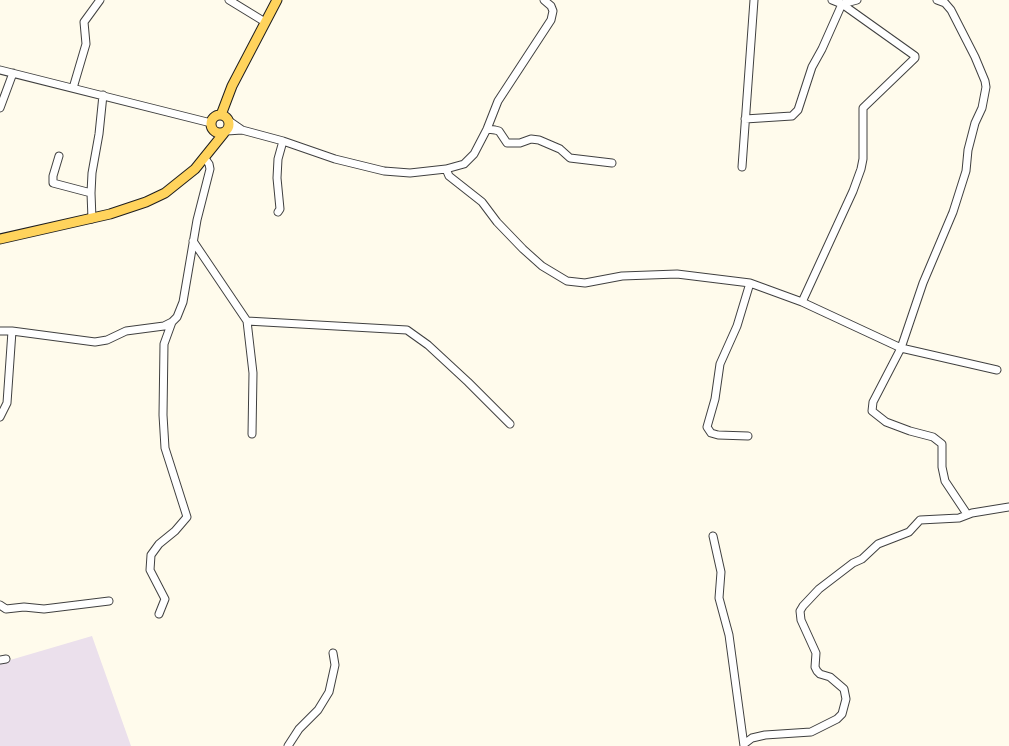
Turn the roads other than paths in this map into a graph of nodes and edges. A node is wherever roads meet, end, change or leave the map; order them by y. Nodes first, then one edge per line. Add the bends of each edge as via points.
1 (100, 0) edge
2 (229, 0) edge
3 (276, 0) edge
4 (544, 0) edge
5 (754, 0) edge
6 (832, 0) edge
7 (857, 0) edge
8 (937, 0) edge
9 (842, 4) junction
10 (265, 22) junction
11 (0, 70) edge
12 (13, 73) junction
13 (73, 88) junction
14 (104, 96) junction
15 (0, 108) edge
16 (222, 115) junction
17 (745, 119) junction
18 (229, 122) junction
19 (212, 126) junction
20 (242, 130) junction
21 (487, 130) junction
22 (225, 132) junction
23 (283, 141) junction
24 (59, 156) dead end
25 (206, 156) junction
26 (612, 163) dead end
27 (742, 167) dead end
28 (446, 169) junction
29 (91, 193) junction
30 (278, 212) dead end
31 (92, 219) junction
32 (0, 239) edge
33 (193, 241) junction
34 (750, 283) junction
35 (802, 302) junction
36 (247, 321) junction
37 (172, 322) junction
38 (0, 331) edge
39 (12, 331) junction
40 (901, 348) junction
41 (997, 370) dead end
42 (3, 404) edge
43 (0, 417) edge
44 (510, 424) dead end
45 (252, 434) dead end
46 (748, 436) dead end
47 (1009, 507) edge
48 (966, 514) junction
49 (713, 536) dead end
50 (109, 601) dead end
51 (0, 605) edge
52 (159, 614) dead end
53 (333, 653) dead end
54 (744, 745) edge
55 (288, 746) edge

1 - 13 street via 84,22 86,44
2 - 10 street
3 - 10 main road
4 - 21 street via 553,11 551,20 498,101
5 - 17 street
6 - 9 street
7 - 9 street
8 - 40 street via 951,10 986,87 953,212 923,283
9 - 17 street via 812,67 798,110 792,116
9 - 35 street via 915,58 863,108 861,168
10 - 16 main road via 232,86
11 - 12 street
12 - 13 street
12 - 15 street
13 - 14 street
14 - 19 street
14 - 29 street
16 - 18 main road
16 - 19 main road via 216,116
17 - 27 street
18 - 20 street
18 - 22 main road
19 - 22 main road via 219,134
19 - 25 main road
20 - 22 street
20 - 23 street
21 - 26 street via 499,132 507,143 539,140 560,149 570,158
21 - 28 street via 474,154 464,164
22 - 25 main road
23 - 28 street via 384,171 410,174
23 - 30 street via 276,178
24 - 29 street via 54,183
25 - 31 main road via 186,178 165,193
25 - 33 street via 210,169
28 - 34 street via 449,176 482,202 523,250 567,281 585,283 622,276 677,274
29 - 31 street
31 - 32 main road
33 - 36 street
33 - 37 street via 183,302
34 - 35 street
34 - 46 street via 737,326 720,364 707,427 718,435
35 - 40 street
36 - 44 street via 407,330 428,345
36 - 45 street via 253,373
37 - 39 street via 126,331 95,342
37 - 52 street via 164,344 165,448 186,516 151,555 150,570 165,599
38 - 39 street
39 - 42 street
40 - 41 street
40 - 48 street via 873,402 872,411 886,422 933,437 942,444 945,481
42 - 43 street
47 - 48 street
48 - 54 street via 959,518 920,520 908,532 878,544 819,589 803,606 800,620 816,654 815,668 820,674 838,682 846,694 842,714 811,732 765,734
49 - 54 street via 722,572 719,598 729,635
50 - 51 street via 44,609 6,609
53 - 55 street via 336,665 329,692

